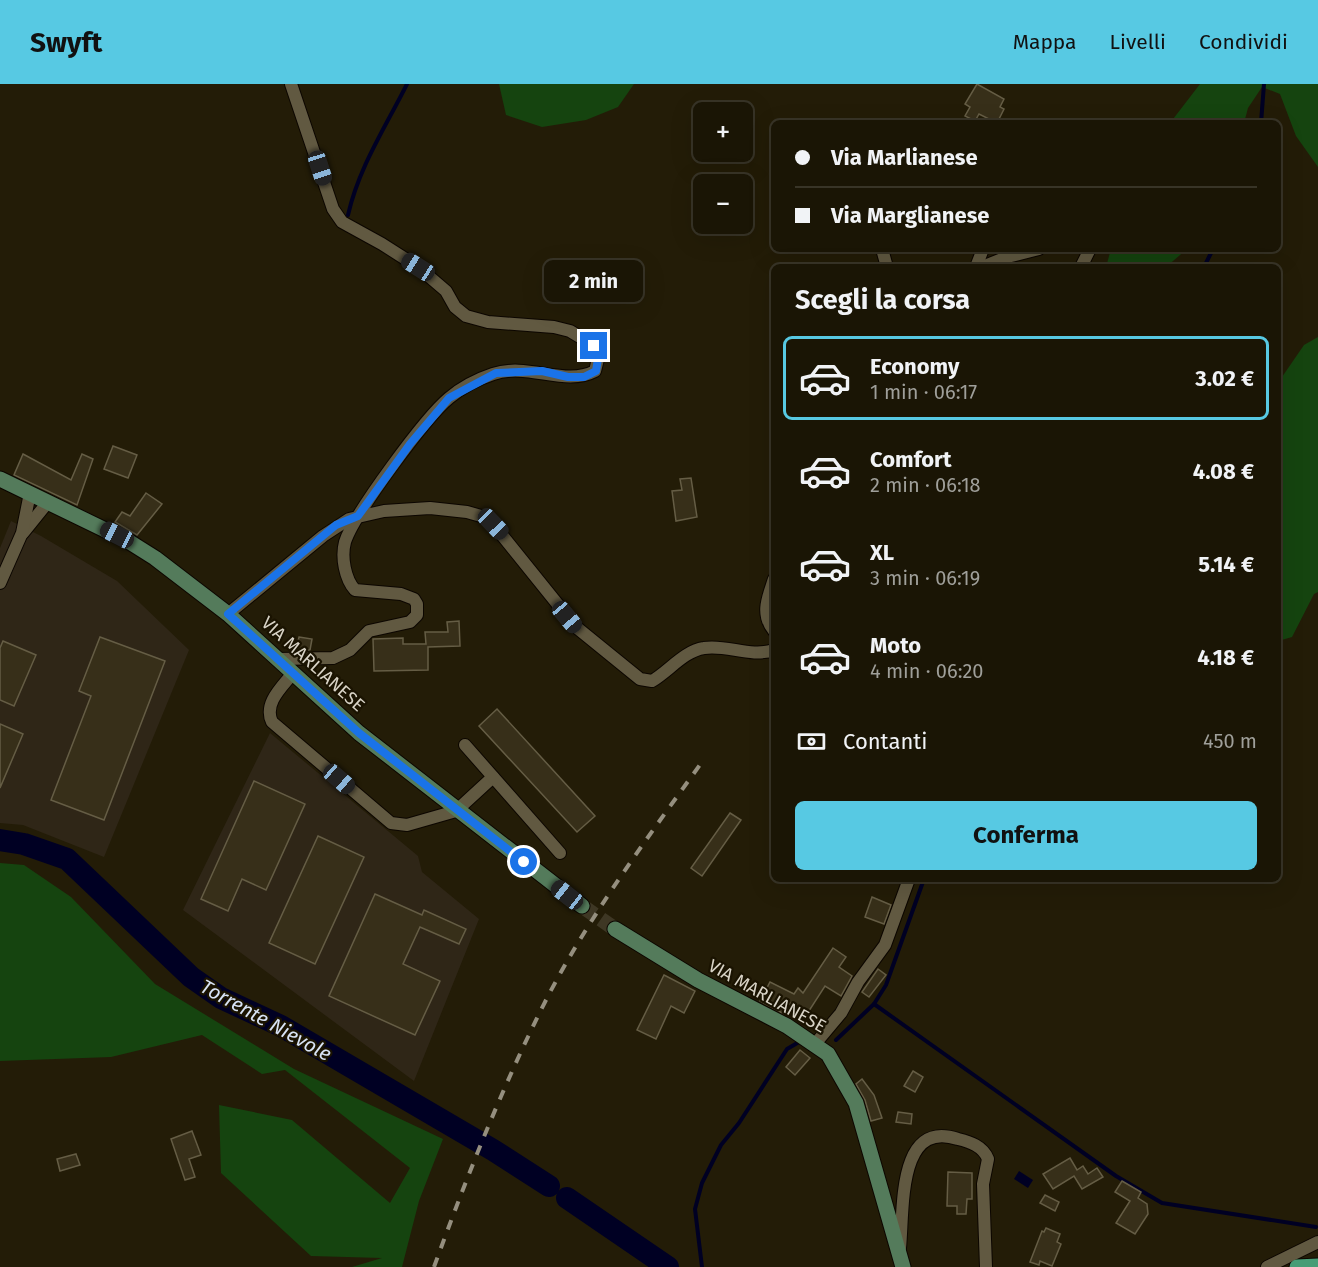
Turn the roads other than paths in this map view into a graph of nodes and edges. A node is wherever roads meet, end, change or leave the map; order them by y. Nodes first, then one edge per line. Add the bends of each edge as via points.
1 (291, 84) edge
2 (1025, 252) edge
3 (989, 264) edge
4 (0, 479) edge
5 (30, 493) junction
6 (48, 502) junction
7 (358, 516) junction
8 (22, 533) junction
9 (0, 583) edge
10 (771, 589) edge
11 (228, 614) junction
12 (771, 626) edge
13 (771, 651) edge
14 (278, 659) junction
15 (293, 673) junction
16 (465, 745) dead end
17 (493, 777) junction
18 (456, 811) junction
19 (560, 852) dead end
20 (908, 882) edge
21 (582, 906) tunnel mouth
22 (615, 929) tunnel mouth
23 (815, 1044) junction
24 (1318, 1242) edge
25 (900, 1251) junction
26 (1318, 1266) edge
27 (903, 1267) edge
28 (986, 1267) edge
29 (1267, 1267) edge
30 (1297, 1267) edge

1 - 7 street via 333,209 342,222 418,267 446,291 460,313 488,321 570,331 594,346 598,359 596,371 584,377 524,370 496,373 449,398
2 - 3 street
4 - 5 street, VIA MARLIANESE
5 - 6 street, VIA MARLIANESE
5 - 8 street
6 - 8 street
6 - 11 street, VIA MARLIANESE via 137,546
7 - 11 street via 336,525
7 - 13 street via 430,508 481,516 502,533 576,627 640,679 652,681 704,648
7 - 14 street via 344,549 351,587 359,592 409,596 417,604 417,615 410,622 369,631 350,651 333,658
8 - 9 street
10 - 12 street via 765,609
11 - 14 street, VIA MARLIANESE
14 - 15 street, VIA MARLIANESE
15 - 18 street, VIA MARLIANESE via 359,733
15 - 18 street via 272,701 270,718 378,813 391,823 407,825
16 - 17 street
17 - 18 street
17 - 19 street
18 - 21 street, VIA MARLIANESE
20 - 23 street via 885,945 841,1013
22 - 23 street, VIA MARLIANESE
23 - 25 street, VIA MARLIANESE via 828,1054 856,1103
24 - 29 street
25 - 27 street, VIA MARLIANESE
25 - 28 street via 909,1165 914,1151 929,1137 941,1135 978,1146 988,1159 983,1184
26 - 30 main road

